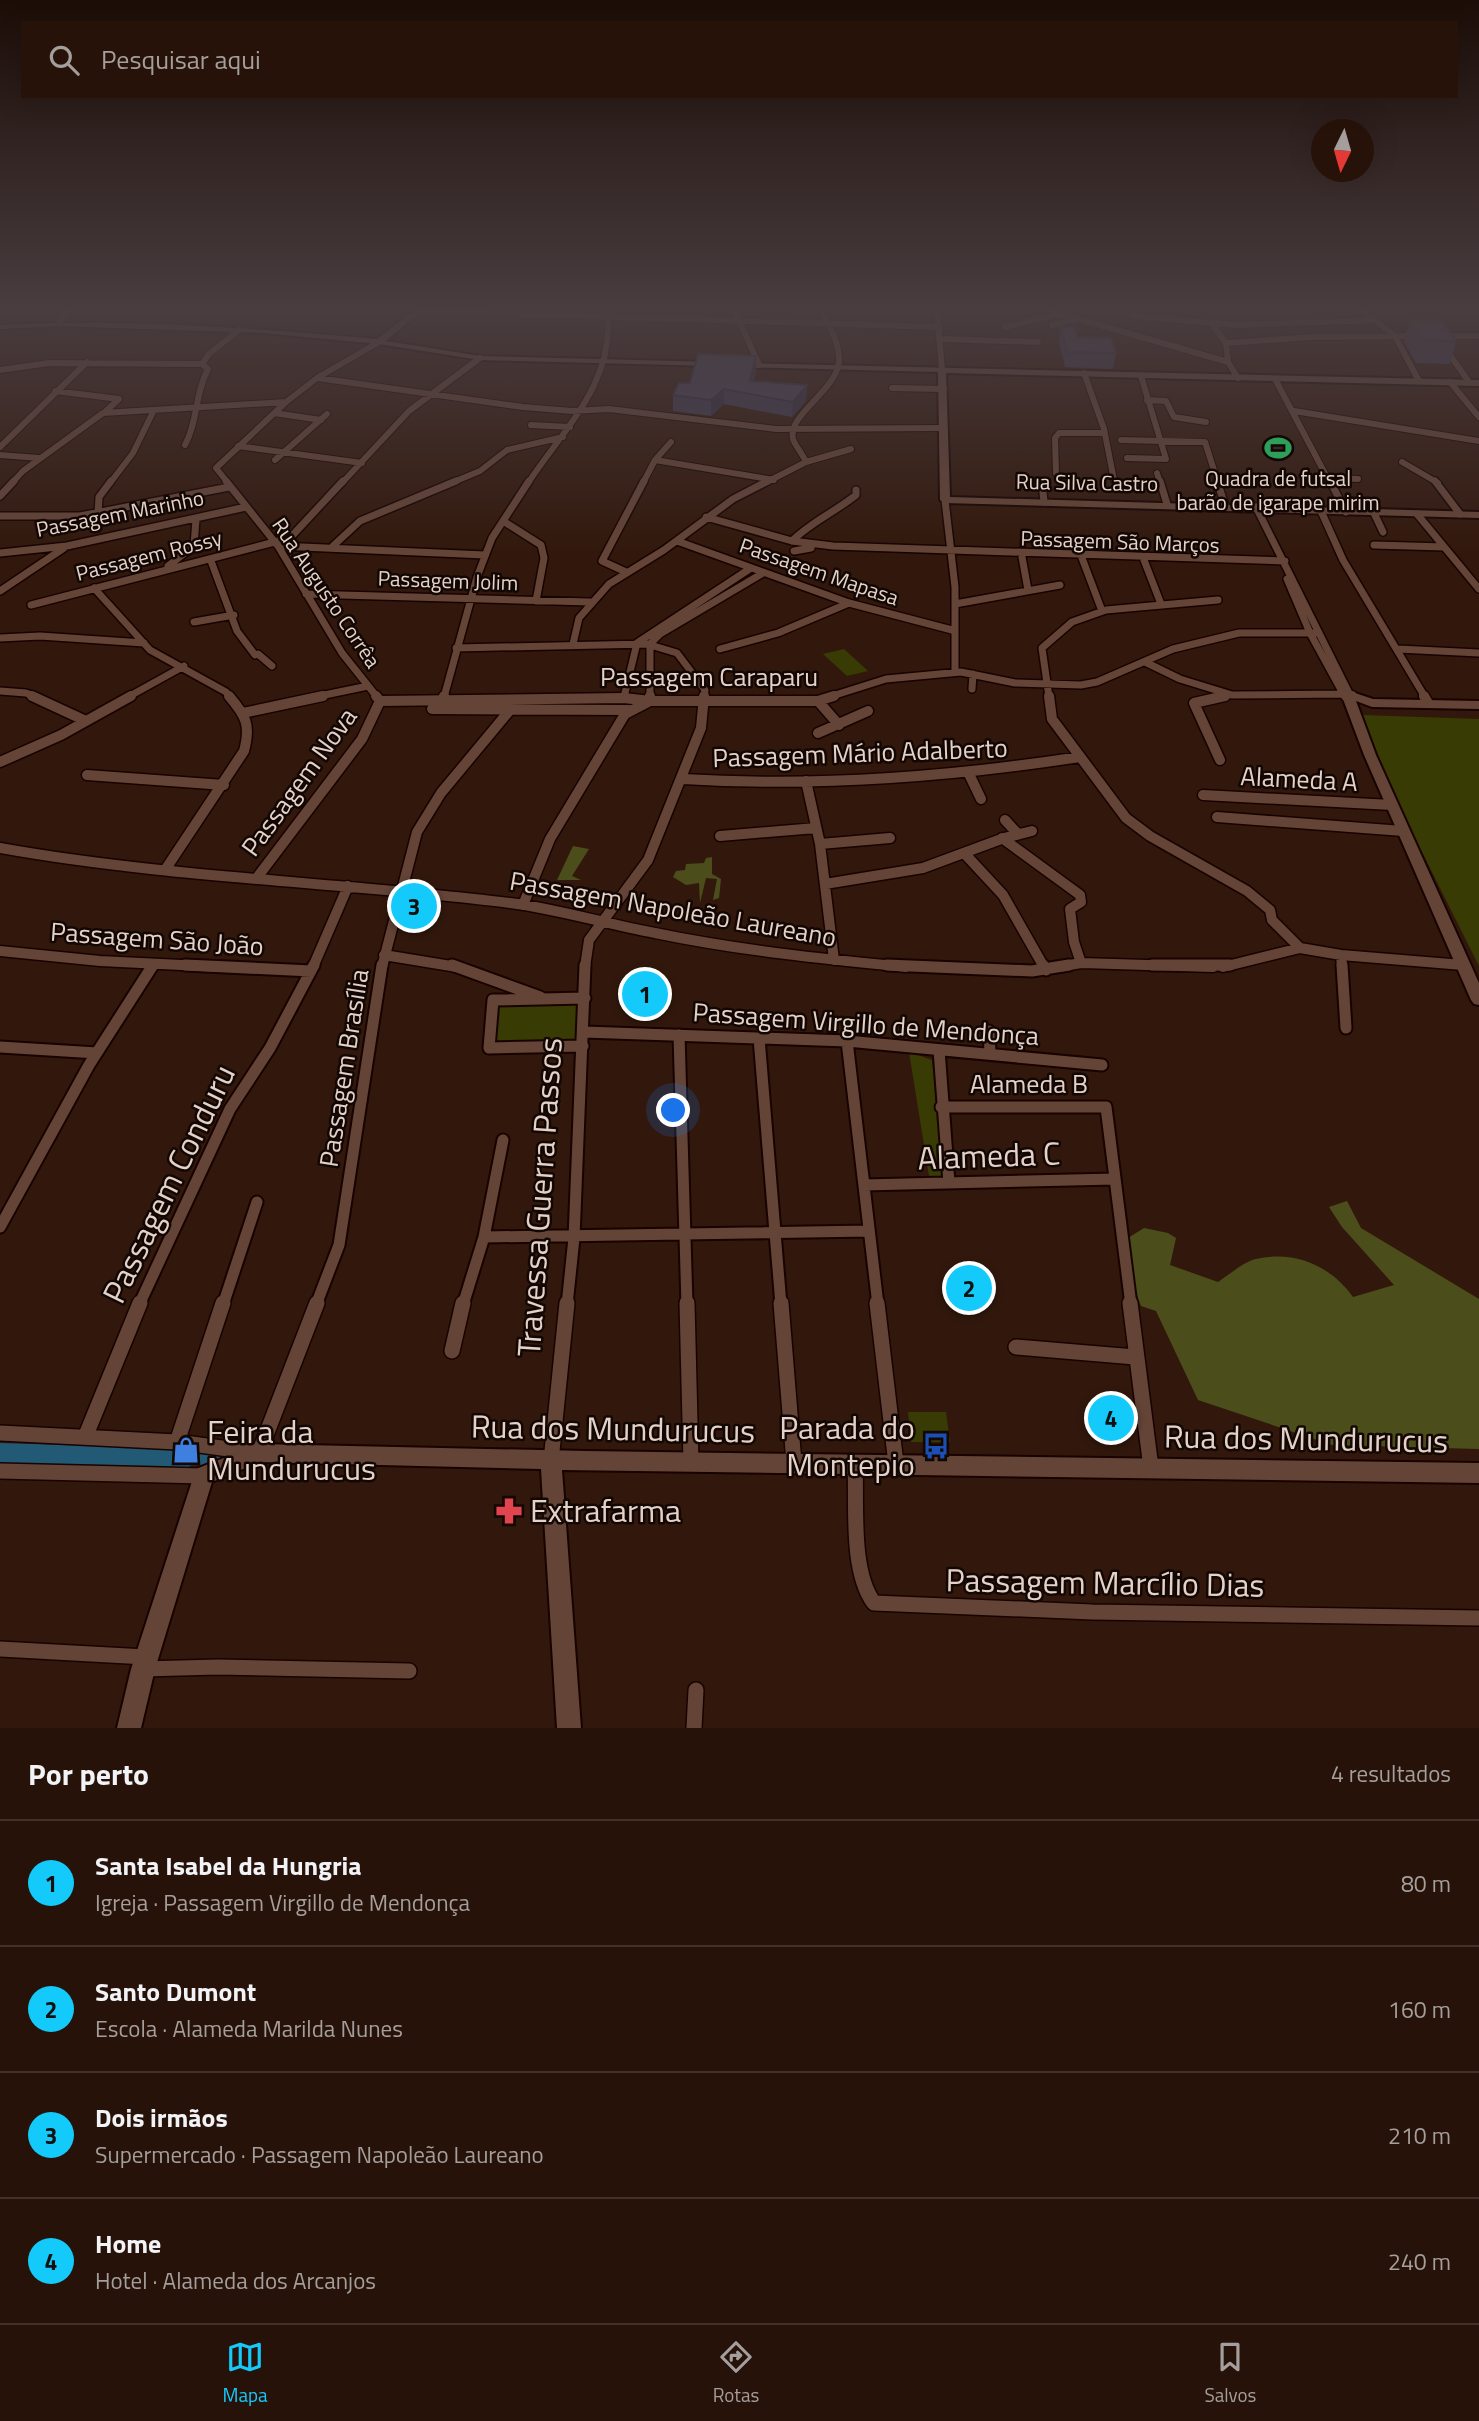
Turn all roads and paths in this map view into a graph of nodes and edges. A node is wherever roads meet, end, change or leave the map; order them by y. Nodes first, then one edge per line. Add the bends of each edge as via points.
1 (55, 391) edge
2 (60, 392) edge
3 (198, 392) edge
4 (299, 392) edge
5 (409, 392) edge
6 (436, 392) edge
7 (590, 392) edge
8 (825, 392) edge
9 (944, 392) edge
10 (1092, 392) edge
11 (1145, 392) edge
12 (1283, 392) edge
13 (1458, 392) edge
14 (432, 395) junction
15 (1147, 400) junction
16 (286, 402) junction
17 (197, 409) junction
18 (581, 409) junction
19 (1294, 411) junction
20 (153, 412) junction
21 (103, 413) junction
22 (274, 413) junction
23 (327, 414) dead end
24 (1479, 417) edge
25 (321, 420) junction
26 (1206, 422) dead end
27 (531, 425) dead end
28 (570, 427) junction
29 (793, 428) junction
30 (944, 428) junction
31 (1103, 433) junction
32 (563, 437) junction
33 (1121, 440) dead end
34 (1159, 441) junction
35 (1479, 441) edge
36 (671, 442) dead end
37 (185, 445) dead end
38 (238, 446) junction
39 (0, 447) edge
40 (851, 449) dead end
41 (283, 453) junction
42 (0, 455) edge
43 (39, 458) junction
44 (1127, 458) dead end
45 (275, 460) dead end
46 (655, 460) junction
47 (806, 462) junction
48 (1402, 462) dead end
49 (362, 463) junction
50 (1056, 473) dead end
51 (1157, 473) dead end
52 (1330, 478) junction
53 (1358, 479) dead end
54 (775, 480) junction
55 (1114, 480) dead end
56 (1042, 482) dead end
57 (3, 487) edge
58 (229, 487) junction
59 (856, 490) dead end
60 (0, 496) edge
61 (945, 500) junction
62 (1044, 502) junction
63 (1167, 504) junction
64 (1225, 505) junction
65 (246, 507) junction
66 (1256, 507) junction
67 (1321, 511) junction
68 (1346, 512) junction
69 (1374, 513) junction
70 (98, 514) junction
71 (1417, 514) junction
72 (1460, 514) junction
73 (1479, 515) edge
74 (0, 516) edge
75 (706, 517) junction
76 (196, 519) junction
77 (503, 521) junction
78 (1383, 532) dead end
79 (677, 541) junction
80 (792, 541) junction
81 (276, 545) junction
82 (1374, 545) dead end
83 (67, 546) junction
84 (333, 546) junction
85 (1445, 547) junction
86 (794, 551) dead end
87 (951, 552) junction
88 (0, 554) edge
89 (485, 555) junction
90 (1022, 557) junction
91 (1082, 558) junction
92 (1144, 560) junction
93 (211, 561) junction
94 (1282, 561) junction
95 (162, 569) junction
96 (758, 570) junction
97 (626, 572) junction
98 (1060, 585) dead end
99 (94, 588) junction
100 (1479, 589) edge
101 (1028, 590) junction
102 (0, 592) edge
103 (306, 594) junction
104 (1218, 600) dead end
105 (470, 601) junction
106 (536, 601) junction
107 (590, 602) junction
108 (849, 603) junction
109 (955, 604) junction
110 (1161, 604) junction
111 (31, 605) dead end
112 (1102, 611) junction
113 (234, 615) junction
114 (194, 622) dead end
115 (953, 630) junction
116 (1314, 633) junction
117 (0, 638) edge
118 (144, 643) junction
119 (573, 644) junction
120 (644, 644) junction
121 (456, 648) junction
122 (720, 649) dead end
123 (1398, 649) junction
124 (1479, 653) edge
125 (1144, 662) junction
126 (184, 666) junction
127 (272, 666) dead end
128 (955, 672) junction
129 (973, 674) junction
130 (1046, 685) junction
131 (368, 686) junction
132 (972, 689) dead end
133 (0, 691) edge
134 (1232, 695) junction
135 (1348, 696) junction
136 (624, 698) junction
137 (443, 700) junction
138 (650, 701) junction
139 (705, 701) junction
140 (818, 701) junction
141 (1428, 703) junction
142 (1384, 704) junction
143 (378, 705) junction
144 (1479, 705) edge
145 (432, 709) dead end
146 (510, 710) junction
147 (628, 710) junction
148 (868, 711) dead end
149 (243, 713) junction
150 (1356, 715) junction
151 (86, 721) junction
152 (839, 725) junction
153 (818, 733) dead end
154 (1080, 757) junction
155 (1220, 760) dead end
156 (0, 762) edge
157 (969, 774) junction
158 (87, 775) dead end
159 (683, 779) junction
160 (806, 781) junction
161 (224, 785) junction
162 (1203, 795) dead end
163 (981, 799) dead end
164 (1392, 806) junction
165 (1217, 817) dead end
166 (1005, 820) dead end
167 (816, 828) junction
168 (1032, 831) dead end
169 (1403, 831) junction
170 (1017, 833) junction
171 (720, 836) dead end
172 (890, 838) dead end
173 (1002, 838) junction
174 (820, 844) junction
175 (0, 848) edge
176 (970, 852) junction
177 (165, 870) junction
178 (256, 879) junction
179 (825, 884) junction
180 (348, 886) junction
181 (402, 890) junction
182 (523, 905) junction
183 (603, 922) junction
184 (1300, 948) junction
185 (0, 951) edge
186 (384, 955) junction
187 (1341, 955) junction
188 (834, 960) junction
189 (1082, 963) junction
190 (154, 964) junction
191 (1463, 965) junction
192 (1046, 970) junction
193 (312, 971) junction
194 (544, 998) junction
195 (585, 999) junction
196 (1479, 1000) edge
197 (1346, 1028) dead end
198 (989, 1031) dead end
199 (584, 1032) junction
200 (679, 1035) junction
201 (759, 1038) junction
202 (847, 1041) junction
203 (0, 1046) edge
204 (583, 1046) junction
205 (939, 1050) junction
206 (97, 1053) junction
207 (990, 1053) junction
208 (1102, 1065) dead end
209 (942, 1107) junction
210 (503, 1140) dead end
211 (1115, 1179) junction
212 (949, 1183) junction
213 (864, 1185) junction
214 (257, 1202) dead end
215 (0, 1227) edge
216 (869, 1231) junction
217 (773, 1233) junction
218 (684, 1235) junction
219 (484, 1237) junction
220 (574, 1238) junction
221 (1016, 1347) dead end
222 (452, 1351) dead end
223 (1135, 1357) junction
224 (0, 1433) edge
225 (86, 1435) junction
226 (177, 1442) junction
227 (259, 1453) junction
228 (551, 1461) junction
229 (691, 1463) junction
230 (794, 1463) junction
231 (855, 1464) junction
232 (896, 1464) junction
233 (1151, 1468) junction
234 (0, 1471) edge
235 (1479, 1473) edge
236 (203, 1476) junction
237 (1479, 1618) edge
238 (0, 1649) edge
239 (145, 1663) junction
240 (409, 1671) dead end
241 (696, 1690) dead end
242 (129, 1728) edge
243 (569, 1728) edge
244 (694, 1728) edge

1 - 39 street
2 - 21 street via 119,399
3 - 17 street
4 - 16 street
5 - 14 street
6 - 14 street
7 - 18 street
8 - 29 street
9 - 30 street
10 - 31 street
11 - 15 street
12 - 19 street
13 - 24 street
14 - 18 street
14 - 49 street via 409,411
15 - 26 street via 1166,401 1174,417
15 - 34 street
16 - 17 street
16 - 22 street
17 - 20 street
17 - 37 street via 197,421
18 - 28 street
18 - 29 street
19 - 35 street
19 - 52 street
20 - 21 street
20 - 70 street via 133,453 99,497
21 - 43 street
22 - 25 street
22 - 38 street
23 - 25 street
25 - 41 street
27 - 28 street
28 - 32 street
29 - 30 street
29 - 47 street via 793,439
30 - 61 street
31 - 50 street via 1058,434
31 - 55 street
32 - 77 street
32 - 84 street via 507,450 474,474 360,521
33 - 34 street
34 - 44 street via 1165,459
34 - 64 street via 1206,443
36 - 46 street
38 - 41 street
38 - 58 street via 216,468
40 - 47 street
41 - 45 street
41 - 49 street
42 - 43 street
43 - 57 street
46 - 54 street
46 - 97 street via 602,561
47 - 54 street
48 - 72 street via 1438,483
49 - 81 street via 293,536
51 - 63 street
52 - 53 street
52 - 68 street
54 - 75 street
56 - 62 street
57 - 60 street
58 - 65 street, Rua Augusto Corrêa
58 - 70 street
59 - 80 street via 832,516 805,528
61 - 62 street, Rua Silva Castro
61 - 87 street
62 - 63 street, Rua Silva Castro
63 - 64 street, Rua Silva Castro
64 - 66 street, Rua Silva Castro
65 - 76 street, Passagem Marinho
65 - 81 street, Rua Augusto Corrêa
66 - 67 street, Rua Silva Castro
66 - 94 street
67 - 68 street, Rua Silva Castro
67 - 123 street via 1343,560
68 - 69 street, Rua Silva Castro
69 - 71 street, Rua Silva Castro
69 - 78 street
70 - 74 street
71 - 72 street, Rua Silva Castro
71 - 85 street
72 - 73 street, Rua Silva Castro
75 - 79 street
75 - 80 street
76 - 83 street, Passagem Marinho
76 - 95 street via 194,546
77 - 89 street
77 - 106 street via 541,545 544,558
79 - 96 street, Passagem Mapasa
79 - 97 street
80 - 87 street
81 - 84 street, Passagem Rossy
81 - 93 street, Passagem Rossy
81 - 103 street, Rua Augusto Corrêa
82 - 85 street
83 - 88 street, Passagem Marinho
83 - 102 street
84 - 89 street, Passagem Rossy
85 - 100 street
86 - 87 street
87 - 90 street, Passagem São Marços
87 - 94 street, Passagem São Marços
87 - 109 street
89 - 105 street
90 - 91 street, Passagem São Marços
90 - 101 street
91 - 92 street, Passagem São Marços
91 - 112 street
92 - 94 street, Passagem São Marços
92 - 110 street
93 - 95 street, Passagem Rossy
93 - 113 street
94 - 116 street
95 - 99 street, Passagem Rossy
96 - 108 street, Passagem Mapasa
96 - 120 street
96 - 120 street
97 - 107 street
98 - 101 street
99 - 111 street, Passagem Rossy
99 - 118 street
101 - 109 street
103 - 105 street, Passagem Jolim
103 - 131 street, Rua Augusto Corrêa
104 - 110 street
105 - 106 street, Passagem Jolim
105 - 121 street
106 - 107 street, Passagem Jolim
107 - 119 street via 579,618
108 - 115 street, Passagem Mapasa
108 - 122 street via 778,633
109 - 115 street
110 - 112 street
112 - 130 street via 1072,622 1045,642 1041,653
113 - 114 street
113 - 127 street via 242,639
115 - 128 street
116 - 125 street, Passagem Caraparu via 1239,633 1174,649
116 - 135 street
117 - 118 street
118 - 126 street
119 - 120 street
119 - 121 street
120 - 136 street
120 - 138 street
120 - 139 street via 681,656 701,684
121 - 137 street
123 - 124 street
123 - 141 street
125 - 130 street, Passagem Caraparu via 1097,682
125 - 134 street
126 - 149 street via 226,692
126 - 151 street
128 - 129 street, Passagem Caraparu
128 - 140 street, Passagem Caraparu via 886,679
129 - 130 street, Passagem Caraparu
129 - 132 street
130 - 154 street via 1052,719
131 - 143 street, Rua Augusto Corrêa
131 - 149 street
133 - 151 street via 26,693
134 - 135 street
134 - 155 street via 1194,703
135 - 142 street
135 - 150 street
136 - 137 street, Passagem Caraparu
136 - 138 street, Passagem Caraparu
137 - 143 street, Passagem Caraparu
138 - 139 street, Passagem Caraparu
138 - 147 street
139 - 140 street, Passagem Caraparu
139 - 159 street, Travessa Guerra Passos
140 - 152 street
141 - 142 street
141 - 144 street
142 - 150 street
143 - 178 street, Passagem Nova via 362,739
145 - 146 street, Passagem Caraparu
146 - 147 street, Passagem Caraparu
146 - 181 street, Passagem Brasília via 428,813 411,851
147 - 182 street via 550,839
148 - 152 street
149 - 161 street via 249,730 244,751
150 - 164 street
151 - 156 street
152 - 153 street
154 - 157 street, Passagem Mário Adalberto
154 - 184 street via 1134,826 1247,891 1270,909 1272,920
157 - 160 street, Passagem Mário Adalberto
157 - 163 street
158 - 161 street
159 - 160 street, Passagem Mário Adalberto
159 - 183 street, Travessa Guerra Passos via 640,876
160 - 167 street
161 - 177 street
162 - 164 street, Alameda A
164 - 169 street
165 - 169 street, Alameda A
166 - 170 street
167 - 171 street
167 - 174 street
168 - 170 street
169 - 191 street
170 - 173 street
172 - 174 street
173 - 176 street
173 - 189 street via 1080,895 1081,902 1070,909
174 - 179 street
175 - 177 street, Passagem Napoleão Laureano
176 - 179 street via 920,869
176 - 192 street via 1003,895
177 - 178 street, Passagem Napoleão Laureano
178 - 180 street, Passagem Napoleão Laureano
179 - 188 street
180 - 181 street, Passagem Napoleão Laureano
180 - 193 street, Passagem Conduru
181 - 182 street, Passagem Napoleão Laureano
181 - 186 street, Passagem Brasília
182 - 183 street, Passagem Napoleão Laureano
183 - 188 street, Passagem Napoleão Laureano
183 - 195 street, Travessa Guerra Passos via 586,952
184 - 187 street, Passagem Napoleão Laureano
184 - 189 street, Passagem Napoleão Laureano via 1222,967
185 - 190 street, Passagem São João
186 - 194 street via 452,965
186 - 227 street, Passagem Brasília via 339,1245
187 - 191 street, Passagem Napoleão Laureano
187 - 197 street
188 - 192 street, Passagem Napoleão Laureano via 930,969
189 - 192 street, Passagem Napoleão Laureano
190 - 193 street, Passagem São João
190 - 206 street
191 - 196 street
193 - 225 street, Passagem Conduru via 230,1109 158,1259
194 - 195 street
194 - 204 street via 493,1000 489,1048
195 - 199 street, Travessa Guerra Passos
198 - 207 street
199 - 200 street, Passagem Virgillo de Mendonça
199 - 204 street, Travessa Guerra Passos
200 - 201 street, Passagem Virgillo de Mendonça
200 - 218 street
201 - 202 street, Passagem Virgillo de Mendonça
201 - 217 street
202 - 205 street, Passagem Virgillo de Mendonça
202 - 213 street
203 - 206 street
204 - 220 street, Travessa Guerra Passos
205 - 207 street, Passagem Virgillo de Mendonça
205 - 209 street
206 - 215 street
207 - 208 street, Passagem Virgillo de Mendonça
209 - 211 street, Alameda B via 1106,1107
209 - 212 street
210 - 219 street
211 - 212 street, Alameda C
211 - 223 street
212 - 213 street, Alameda C
213 - 216 street
214 - 226 street
216 - 217 street
216 - 232 street
217 - 218 street
217 - 230 street
218 - 220 street
218 - 229 street
219 - 220 street
219 - 222 street
220 - 228 street, Travessa Guerra Passos
221 - 223 street
223 - 233 street
224 - 225 street, Rua dos Mundurucus
225 - 226 street, Rua dos Mundurucus
226 - 227 street, Rua dos Mundurucus
227 - 228 street, Rua dos Mundurucus
227 - 236 street
228 - 229 street, Rua dos Mundurucus
228 - 243 street, Travessa Guerra Passos
229 - 230 street, Rua dos Mundurucus
230 - 231 street, Rua dos Mundurucus
231 - 232 street, Rua dos Mundurucus
231 - 237 street, Passagem Marcílio Dias via 861,1574 865,1595 874,1603 1092,1612
232 - 233 street, Rua dos Mundurucus
233 - 235 street, Rua dos Mundurucus
234 - 236 street
236 - 239 street
238 - 239 street
239 - 240 street
239 - 242 street
241 - 244 street

